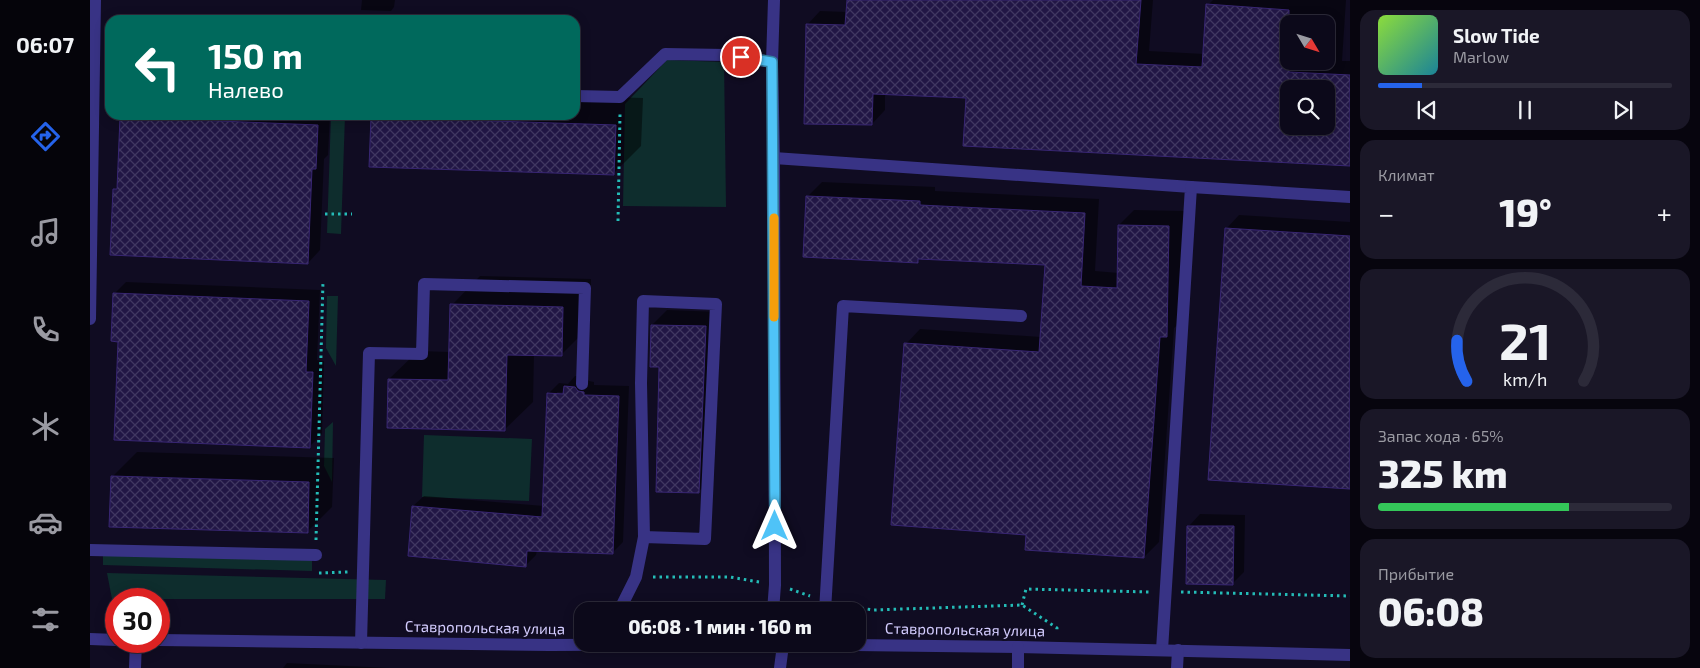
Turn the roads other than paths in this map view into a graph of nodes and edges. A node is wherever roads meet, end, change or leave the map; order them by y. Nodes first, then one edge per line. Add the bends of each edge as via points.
1 (95, 0) edge
2 (774, 0) edge
3 (772, 62) junction
4 (580, 96) edge
5 (774, 158) junction
6 (1191, 187) junction
7 (1350, 197) edge
8 (1021, 316) dead end
9 (90, 319) edge
10 (582, 384) dead end
11 (644, 537) junction
12 (90, 550) edge
13 (316, 555) road end
14 (624, 602) edge
15 (774, 602) edge
16 (825, 602) edge
17 (90, 639) edge
18 (105, 640) edge
19 (170, 640) edge
20 (361, 642) junction
21 (574, 644) edge
22 (866, 645) edge
23 (1018, 647) junction
24 (1162, 650) junction
25 (1178, 650) junction
26 (782, 652) edge
27 (136, 653) edge
28 (1350, 656) edge
29 (135, 668) edge
30 (780, 668) edge
31 (1018, 668) edge
32 (1177, 668) edge

1 - 9 street
2 - 3 street
3 - 4 street via 726,55 665,54 620,98
3 - 5 street
5 - 6 street
5 - 15 street
6 - 7 street
6 - 24 street
8 - 16 street via 843,306
10 - 20 street via 585,288 424,284 422,354 369,353
11 - 11 street via 643,301 716,304 705,539
11 - 14 street via 636,577
12 - 13 street
17 - 18 street
19 - 20 street, Ставропольская улица
20 - 21 street, Ставропольская улица
22 - 23 street, Ставропольская улица
23 - 24 street, Ставропольская улица
23 - 31 street
24 - 25 street, Ставропольская улица
25 - 28 street, Ставропольская улица
25 - 32 street
26 - 30 street
27 - 29 street

